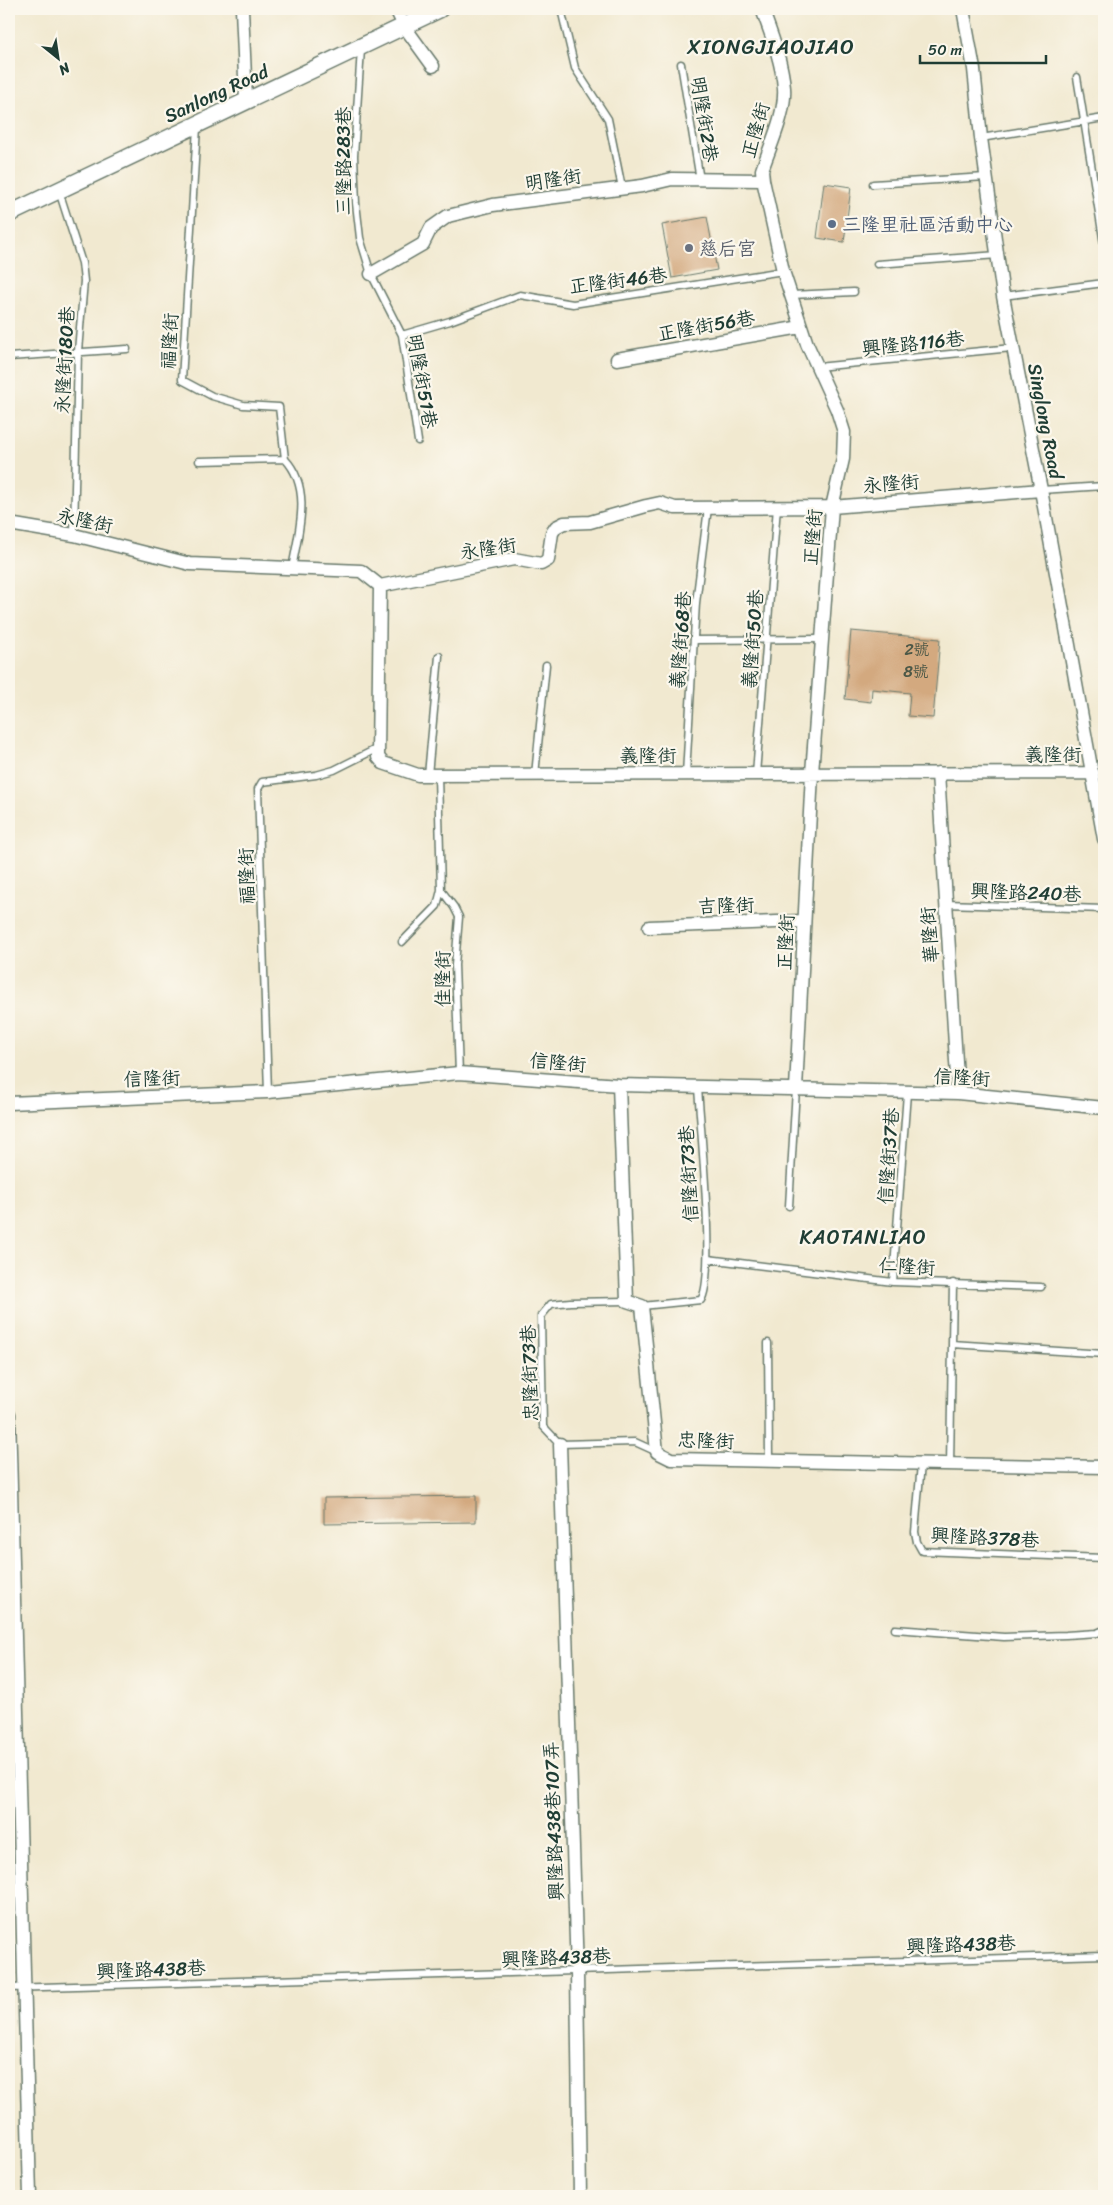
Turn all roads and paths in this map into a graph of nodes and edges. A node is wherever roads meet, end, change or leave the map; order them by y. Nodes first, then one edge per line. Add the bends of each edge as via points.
1 (242, 9) edge
2 (396, 9) edge
3 (440, 9) edge
4 (561, 9) edge
5 (762, 9) edge
6 (963, 9) edge
7 (404, 26) junction
8 (361, 47) junction
9 (681, 64) dead end
10 (434, 66) dead end
11 (1077, 77) dead end
12 (246, 100) junction
13 (1104, 118) edge
14 (1084, 122) junction
15 (197, 124) junction
16 (981, 138) junction
17 (986, 177) junction
18 (700, 180) junction
19 (762, 180) junction
20 (873, 184) dead end
21 (622, 188) junction
22 (59, 191) junction
23 (9, 214) edge
24 (1104, 244) edge
25 (998, 255) junction
26 (877, 264) dead end
27 (783, 271) junction
28 (371, 274) junction
29 (1104, 283) edge
30 (854, 292) dead end
31 (791, 295) junction
32 (1003, 296) junction
33 (801, 327) junction
34 (402, 335) junction
35 (1012, 348) junction
36 (127, 349) dead end
37 (78, 351) junction
38 (9, 357) edge
39 (617, 359) dead end
40 (817, 367) junction
41 (418, 440) dead end
42 (285, 459) junction
43 (199, 461) dead end
44 (1104, 486) edge
45 (1041, 490) junction
46 (777, 507) junction
47 (832, 507) junction
48 (708, 508) junction
49 (9, 524) edge
50 (74, 535) junction
51 (292, 569) junction
52 (380, 586) junction
53 (822, 639) junction
54 (694, 640) junction
55 (767, 640) junction
56 (439, 656) dead end
57 (546, 665) dead end
58 (378, 748) junction
59 (812, 773) junction
60 (938, 773) junction
61 (1093, 773) junction
62 (686, 774) junction
63 (756, 774) junction
64 (433, 775) junction
65 (536, 775) junction
66 (1104, 839) edge
67 (441, 890) junction
68 (946, 904) junction
69 (1104, 909) edge
70 (804, 921) junction
71 (649, 927) dead end
72 (402, 942) dead end
73 (459, 1073) junction
74 (619, 1086) junction
75 (698, 1087) junction
76 (796, 1089) junction
77 (268, 1092) junction
78 (908, 1093) junction
79 (958, 1094) junction
80 (9, 1103) edge
81 (1104, 1108) edge
82 (789, 1206) dead end
83 (708, 1259) junction
84 (893, 1282) junction
85 (953, 1283) junction
86 (1041, 1287) dead end
87 (626, 1301) junction
88 (642, 1306) junction
89 (768, 1343) dead end
90 (952, 1344) junction
91 (1104, 1354) edge
92 (9, 1414) edge
93 (560, 1444) junction
94 (657, 1452) junction
95 (769, 1460) junction
96 (921, 1464) junction
97 (950, 1465) junction
98 (1104, 1467) edge
99 (1104, 1558) edge
100 (895, 1629) dead end
101 (1104, 1630) edge
102 (1104, 1954) edge
103 (576, 1972) junction
104 (9, 1988) edge
105 (25, 1988) junction
106 (30, 2196) edge
107 (580, 2196) edge

1 - 12 street
2 - 7 street
3 - 7 street, Sanlong Road
4 - 21 lane via 575,68 608,119
5 - 19 street, 正隆街 via 781,66 785,89
6 - 16 street, Singlong Road via 974,68
7 - 8 street, Sanlong Road
7 - 10 street
8 - 12 street, Sanlong Road
8 - 28 lane, 三隆路283巷 via 354,156 356,203 360,238
9 - 18 lane, 明隆街2巷
11 - 14 lane
12 - 15 street, Sanlong Road
13 - 14 lane
14 - 16 lane
14 - 24 lane
15 - 22 street, Sanlong Road
15 - 42 lane, 福隆街 via 182,380 212,396 243,405 279,406
16 - 17 street, Singlong Road
17 - 20 lane
17 - 25 street, Singlong Road
18 - 19 street, 明隆街
18 - 21 street, 明隆街 via 672,179
19 - 27 street, 正隆街
21 - 28 street, 明隆街 via 493,206 448,216 432,228 423,244
22 - 23 street, Sanlong Road
22 - 37 lane, 永隆街180巷 via 82,262 84,281
25 - 26 lane
25 - 32 street, Singlong Road
27 - 31 street, 正隆街
27 - 34 lane, 正隆街46巷 via 573,304 520,295
28 - 34 lane, 明隆街51巷
29 - 32 lane
30 - 31 lane
31 - 33 street, 正隆街
32 - 35 street, Singlong Road
33 - 39 street, 正隆街56巷
33 - 40 street, 正隆街
34 - 41 lane, 明隆街51巷
35 - 40 lane, 興隆路116巷
35 - 45 street, Singlong Road
36 - 37 lane
37 - 38 lane
37 - 50 lane, 永隆街180巷
40 - 47 street, 正隆街 via 844,432 843,459
42 - 43 lane
42 - 51 lane, 福隆街 via 301,489 302,511
44 - 45 lane
45 - 47 street, 永隆街
45 - 61 street, Singlong Road
46 - 47 street, 永隆街
46 - 48 street, 永隆街
46 - 55 lane, 義隆街50巷
47 - 53 street, 正隆街
48 - 52 street, 永隆街 via 675,508 660,503 590,522 564,523 552,533 548,560 542,564 514,559
48 - 54 lane, 義隆街68巷
49 - 50 street, 永隆街
50 - 51 street, 永隆街 via 190,564
51 - 52 street, 永隆街 via 361,571
52 - 58 street
53 - 55 lane
53 - 59 street, 正隆街
54 - 55 lane
54 - 62 lane, 義隆街68巷
55 - 63 lane, 義隆街50巷
56 - 64 lane, 佳隆街
57 - 65 lane
58 - 64 street, 義隆街 via 378,757 383,763 418,775
58 - 77 lane, 福隆街 via 334,770 262,782 258,790
59 - 60 street, 義隆街
59 - 63 street, 義隆街
59 - 70 street, 正隆街
60 - 61 street, 義隆街
60 - 68 street, 華隆街
61 - 66 street, Singlong Road
62 - 63 street, 義隆街
62 - 65 street, 義隆街
64 - 65 street, 義隆街
64 - 67 lane, 佳隆街
67 - 72 lane, 佳隆街 via 437,906
67 - 73 lane, 佳隆街 via 459,917 455,965
68 - 69 lane, 興隆路240巷
68 - 79 street, 華隆街
70 - 71 street, 吉隆街
70 - 76 street, 正隆街
73 - 74 street, 信隆街
73 - 77 street, 信隆街
74 - 75 street, 信隆街
74 - 87 street
75 - 76 street, 信隆街
75 - 83 lane, 信隆街73巷
76 - 78 street, 信隆街
76 - 82 lane
77 - 80 street, 信隆街
78 - 79 street, 信隆街
78 - 84 lane, 信隆街37巷
79 - 81 street, 信隆街
83 - 84 lane, 仁隆街
83 - 88 lane, 信隆街73巷 via 705,1294 701,1300
84 - 85 lane, 仁隆街
85 - 86 lane
85 - 90 lane, 仁隆街
87 - 88 street
87 - 93 lane, 忠隆街73巷 via 551,1304 541,1316 543,1426
88 - 94 street, 忠隆街
89 - 95 lane
90 - 91 lane
90 - 97 lane, 仁隆街
92 - 105 street
93 - 94 lane via 636,1442
93 - 103 street, 興隆路438巷107弄
94 - 95 street, 忠隆街 via 671,1460
95 - 96 street, 忠隆街
96 - 97 street, 忠隆街
96 - 99 lane, 興隆路378巷 via 915,1532 922,1551
97 - 98 street, 忠隆街
100 - 101 lane via 1004,1637 1066,1636
102 - 103 lane, 興隆路438巷
103 - 105 lane, 興隆路438巷
103 - 107 street, 興隆路438巷107弄
104 - 105 lane, 興隆路438巷
105 - 106 street

